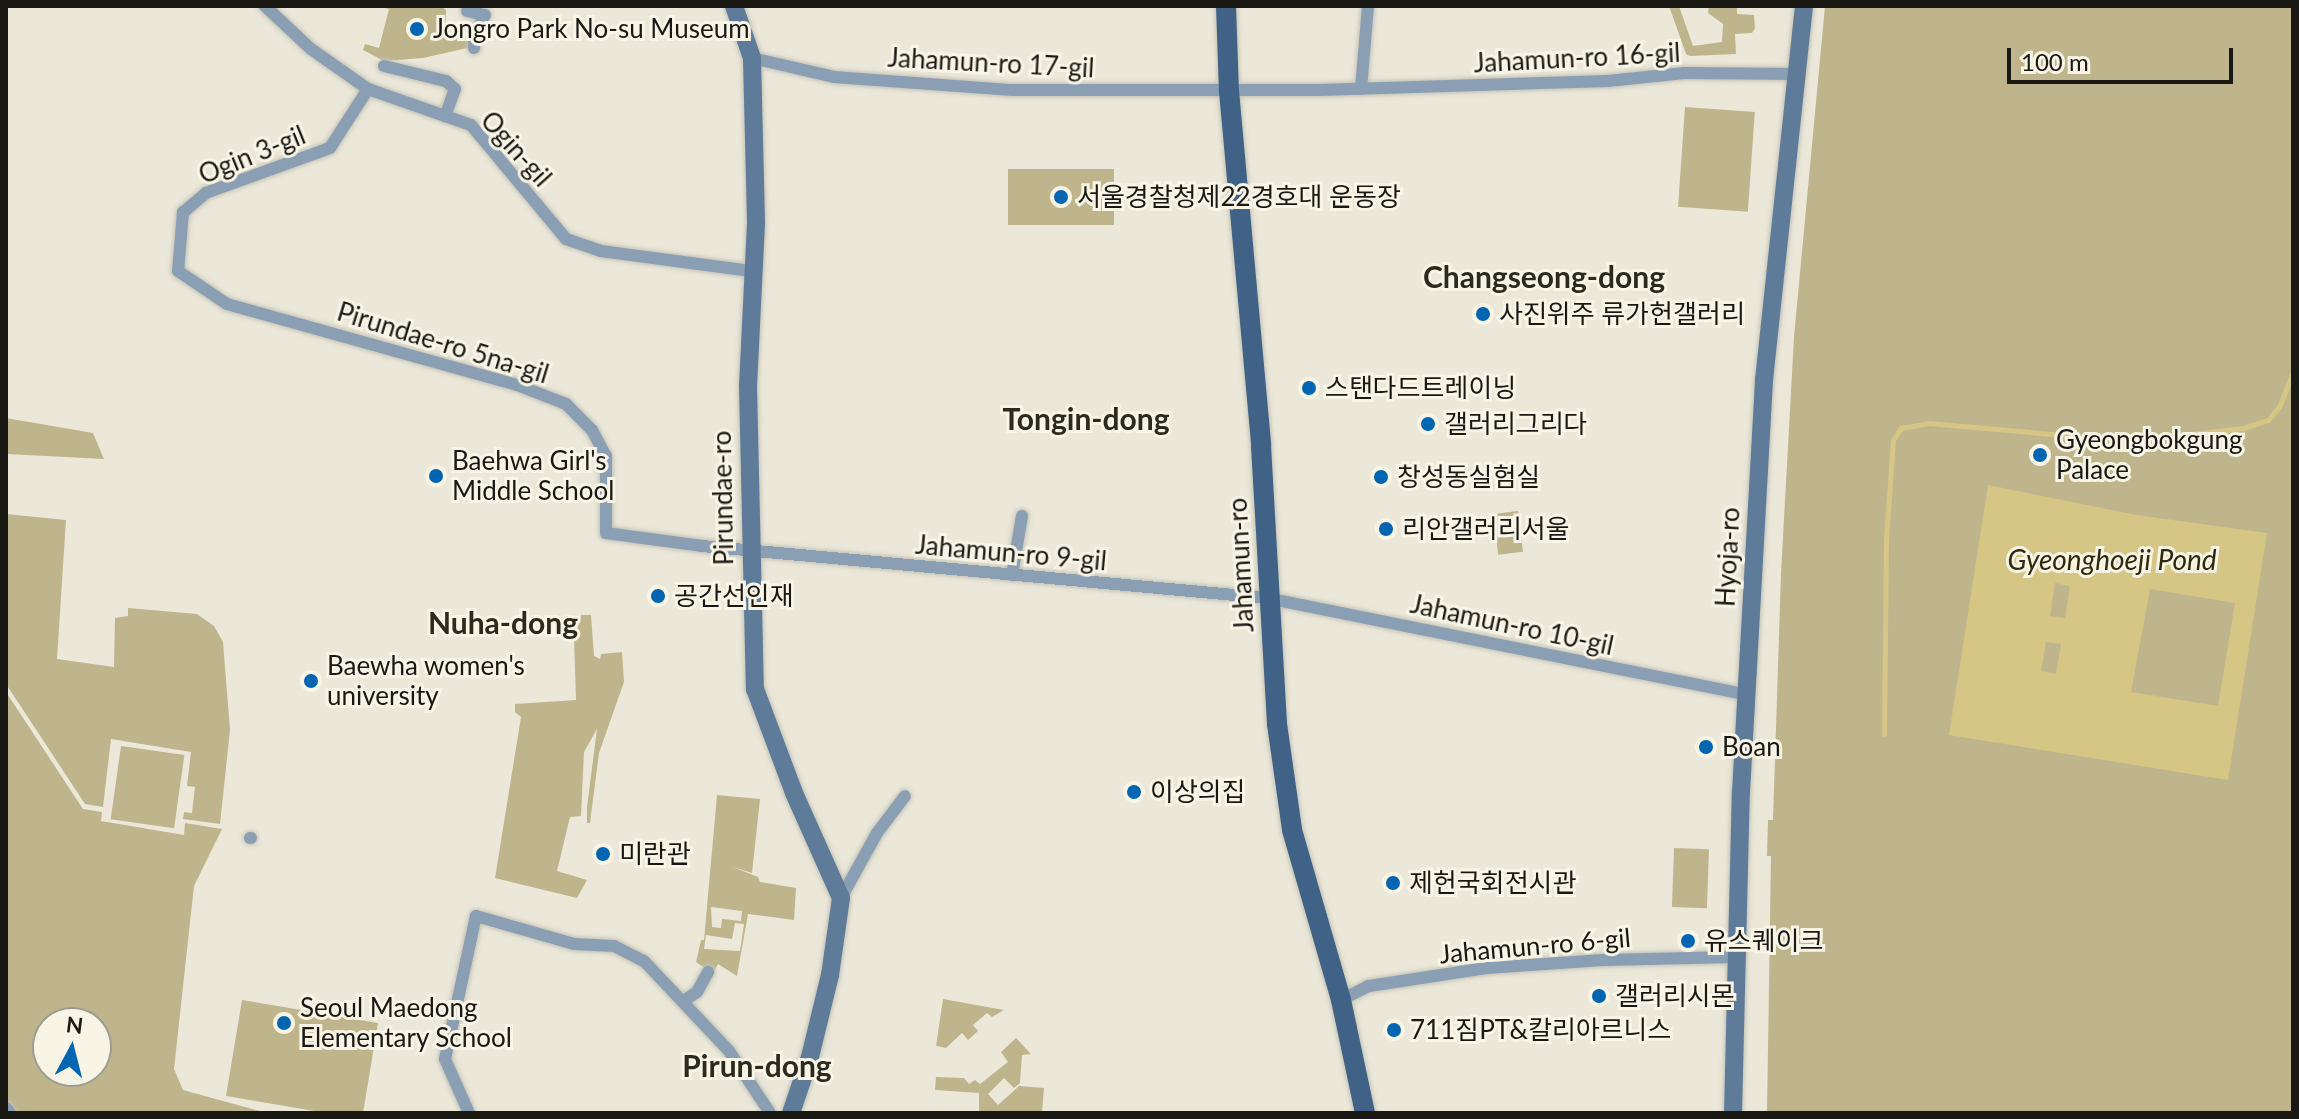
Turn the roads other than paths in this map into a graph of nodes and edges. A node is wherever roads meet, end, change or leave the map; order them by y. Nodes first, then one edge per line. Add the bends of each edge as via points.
1 (265, 6) edge
2 (734, 6) edge
3 (1226, 6) edge
4 (1368, 6) edge
5 (1804, 6) edge
6 (467, 11) dead end
7 (474, 48) dead end
8 (752, 58) junction
9 (384, 66) dead end
10 (1796, 74) junction
11 (368, 89) junction
12 (1361, 89) junction
13 (1229, 91) junction
14 (445, 116) junction
15 (178, 271) joint
16 (751, 271) junction
17 (1022, 516) dead end
18 (606, 533) joint
19 (750, 551) junction
20 (1012, 575) junction
21 (1267, 598) junction
22 (1748, 695) junction
23 (905, 796) dead end
24 (841, 898) junction
25 (1736, 957) junction
26 (708, 972) dead end
27 (685, 1000) junction
28 (1341, 1000) junction
29 (6, 1108) edge
30 (10, 1113) edge
31 (469, 1113) edge
32 (770, 1113) edge
33 (791, 1113) edge
34 (1365, 1113) edge
35 (1733, 1113) edge

1 - 11 street, Ogin-gil via 311,49
2 - 8 street, Pirundae-ro
3 - 13 main road, Jahamun-ro
4 - 12 street
5 - 10 street, Hyoja-ro
6 - 7 street via 485,15
8 - 13 street, Jahamun-ro 17-gil via 834,77 962,86
8 - 16 street, Pirundae-ro via 756,207
9 - 14 street via 446,81 455,89
10 - 12 street, Jahamun-ro 16-gil via 1685,73 1608,81
10 - 22 street, Hyoja-ro via 1764,380
11 - 14 street, Ogin-gil
11 - 15 street, Ogin 3-gil via 330,148 206,193 183,212
12 - 13 street, Jahamun-ro 16-gil
13 - 21 main road, Jahamun-ro via 1261,446
14 - 16 street, Ogin-gil via 471,125 566,239 601,251
15 - 18 street, Pirundae-ro 5na-gil via 227,304 517,385 566,404 592,430 606,456
16 - 19 street, Pirundae-ro
17 - 20 street
18 - 19 street, Jahamun-ro 9-gil
19 - 20 street, Jahamun-ro 9-gil
19 - 24 street, Pirundae-ro via 755,689
20 - 21 street, Jahamun-ro 9-gil
21 - 22 street, Jahamun-ro 10-gil
21 - 28 main road, Jahamun-ro via 1292,830
22 - 25 street, Hyoja-ro
23 - 24 street via 877,833
24 - 33 street via 830,975
25 - 28 street, Jahamun-ro 6-gil via 1487,968 1369,986
25 - 35 street, Hyoja-ro
26 - 27 street via 697,992
27 - 31 street via 644,961 614,946 574,944 476,916 445,1059
27 - 32 street via 729,1051
28 - 34 main road, Jahamun-ro
29 - 30 street

